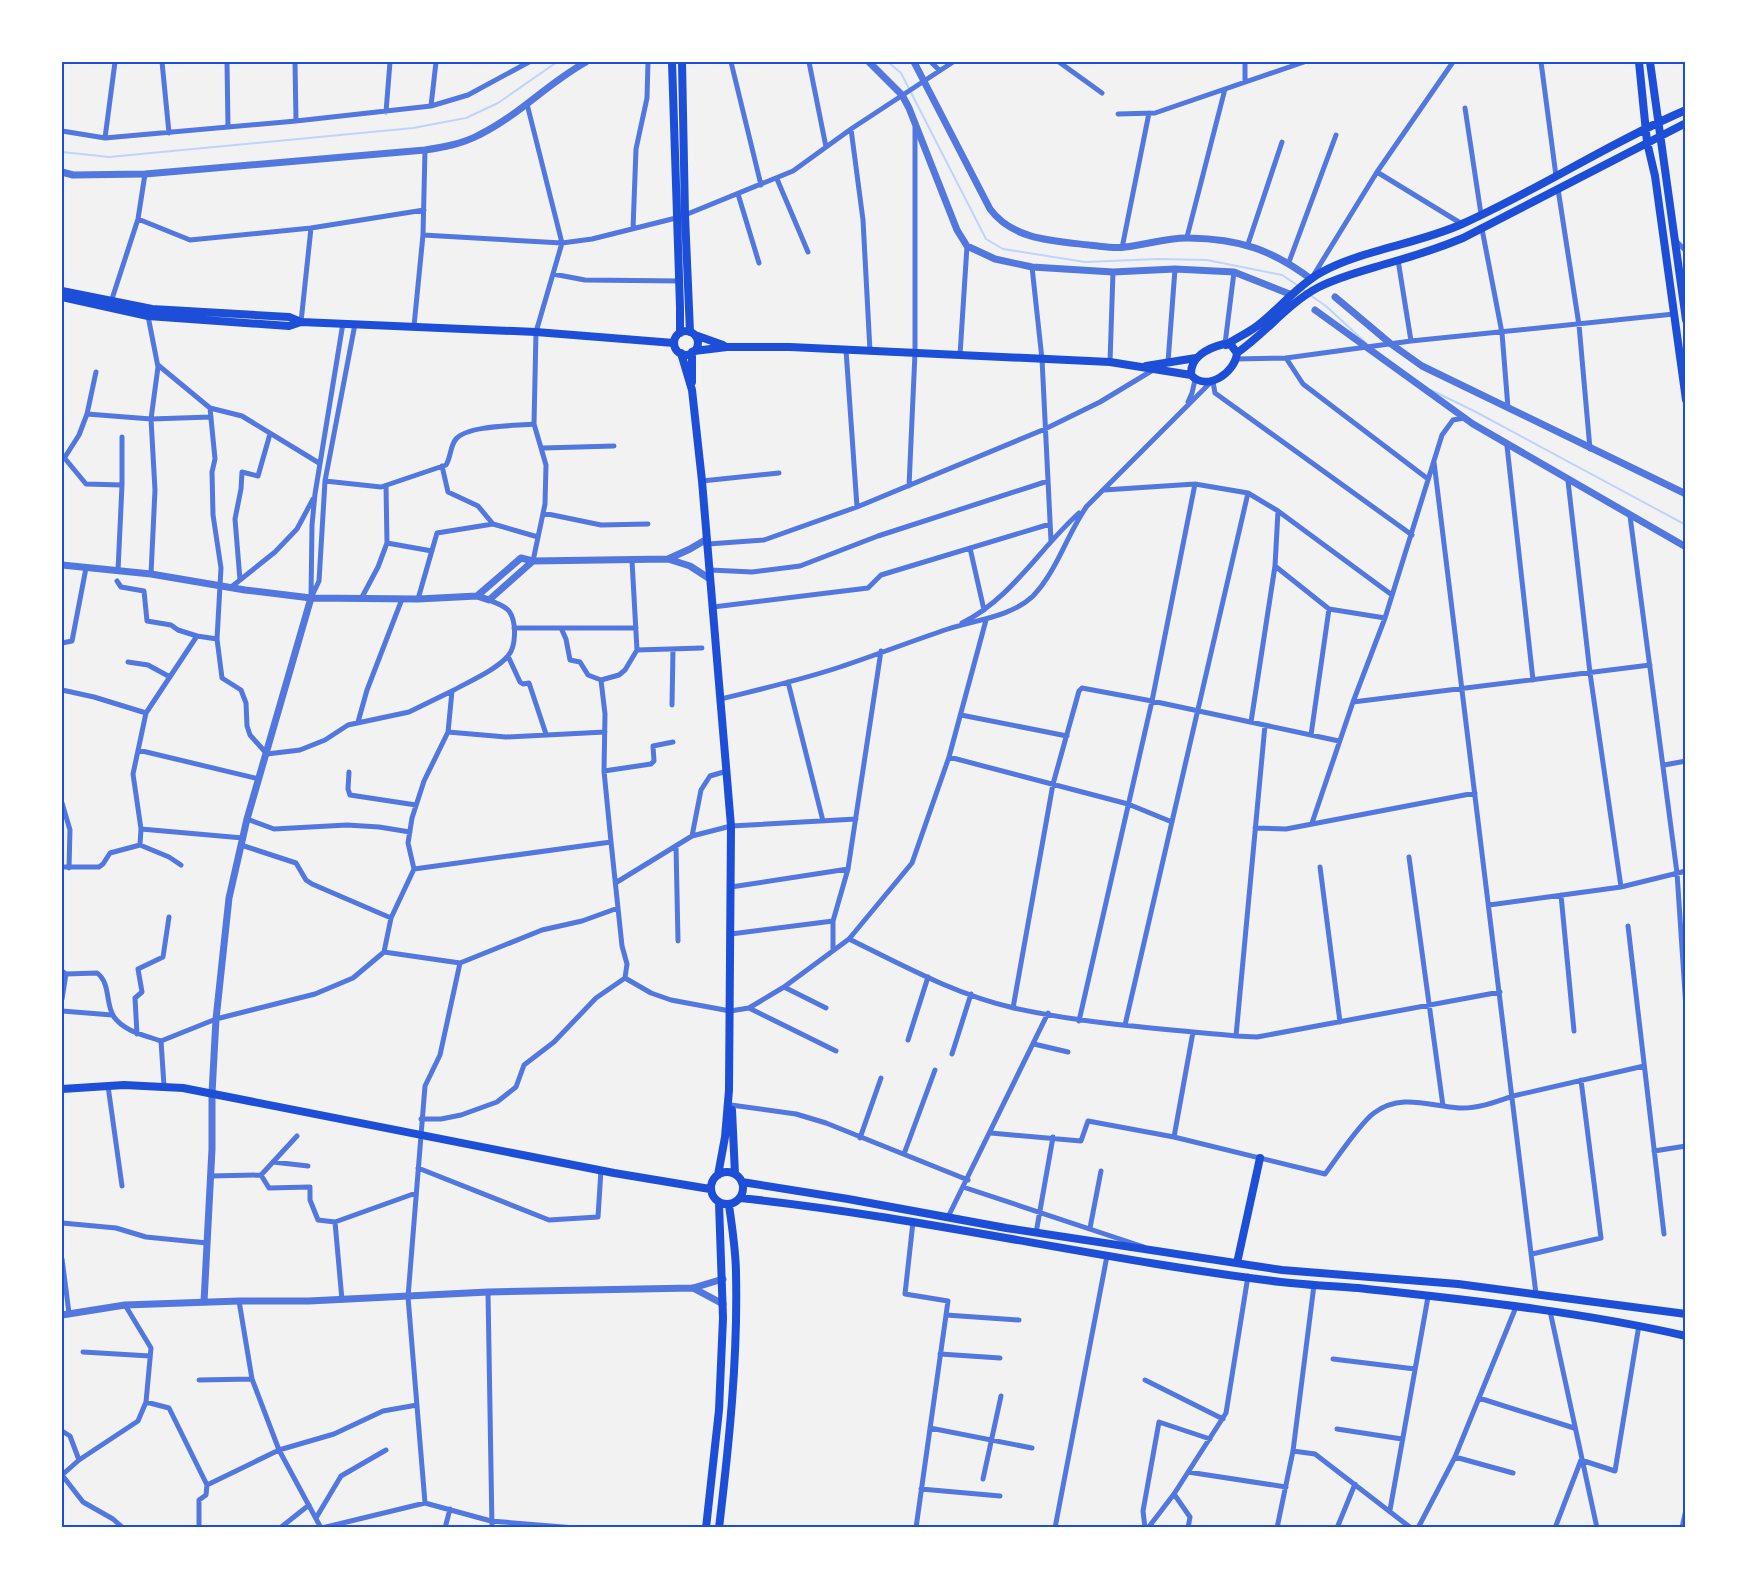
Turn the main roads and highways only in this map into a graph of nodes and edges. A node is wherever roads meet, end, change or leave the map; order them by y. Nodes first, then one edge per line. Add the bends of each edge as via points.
1 (672, 62) edge
2 (682, 62) edge
3 (1639, 62) edge
4 (1650, 62) edge
5 (1686, 110) edge
6 (1658, 122) junction
7 (1686, 123) edge
8 (1645, 128) junction
9 (1659, 136) junction
10 (1647, 142) junction
11 (680, 217) junction
12 (62, 291) edge
13 (62, 297) edge
14 (1686, 321) edge
15 (301, 322) junction
16 (680, 333) junction
17 (693, 334) junction
18 (1244, 334) junction
19 (674, 343) junction
20 (1251, 343) junction
21 (1226, 344) junction
22 (727, 347) junction
23 (693, 352) junction
24 (681, 353) junction
25 (1237, 356) junction
26 (1197, 357) junction
27 (1683, 362) edge
28 (1144, 366) junction
29 (1193, 377) junction
30 (692, 390) junction
31 (1686, 400) edge
32 (62, 1089) edge
33 (729, 1090) junction
34 (1260, 1158) road end
35 (718, 1174) junction
36 (735, 1174) junction
37 (742, 1182) junction
38 (757, 1184) junction
39 (710, 1189) junction
40 (740, 1198) junction
41 (754, 1200) junction
42 (719, 1203) junction
43 (729, 1204) junction
44 (1237, 1263) junction
45 (1685, 1314) edge
46 (1686, 1336) edge
47 (711, 1477) junction
48 (724, 1478) junction
49 (706, 1527) edge
50 (719, 1527) edge

1 - 11 main road
2 - 11 main road
3 - 8 main road
4 - 6 main road
5 - 6 main road
6 - 8 main road
6 - 9 main road
7 - 9 main road
8 - 10 main road
8 - 18 main road via 1462,224 1321,273
9 - 10 main road
9 - 14 main road
10 - 20 main road via 1482,229 1434,250 1320,286
10 - 27 main road
11 - 16 main road
11 - 17 main road
12 - 15 main road via 152,309 289,317
13 - 15 main road via 148,316 289,326
15 - 19 main road via 536,332
16 - 17 main road
16 - 19 main road
17 - 22 main road
17 - 23 main road via 698,344
18 - 20 main road
18 - 21 main road
19 - 24 main road
20 - 25 main road
21 - 25 main road via 1231,345
21 - 26 main road
22 - 23 main road
22 - 28 main road
23 - 24 main road
23 - 30 main road
24 - 30 main road
25 - 29 main road via 1233,365 1211,382
26 - 28 main road
26 - 29 main road via 1191,368
27 - 31 main road
28 - 29 main road
30 - 33 main road via 731,826
32 - 39 main road via 183,1088
33 - 35 main road
33 - 36 main road
34 - 44 main road
35 - 36 main road
35 - 39 main road
36 - 37 main road
37 - 38 main road
37 - 40 main road
38 - 41 main road
38 - 44 main road via 1036,1233
39 - 42 main road
40 - 41 main road
40 - 43 main road
41 - 46 main road via 850,1211 1248,1276 1550,1311
42 - 43 main road
42 - 47 main road via 723,1304
43 - 48 main road via 736,1312
44 - 45 main road via 1458,1284
47 - 48 main road
47 - 49 main road
48 - 50 main road

